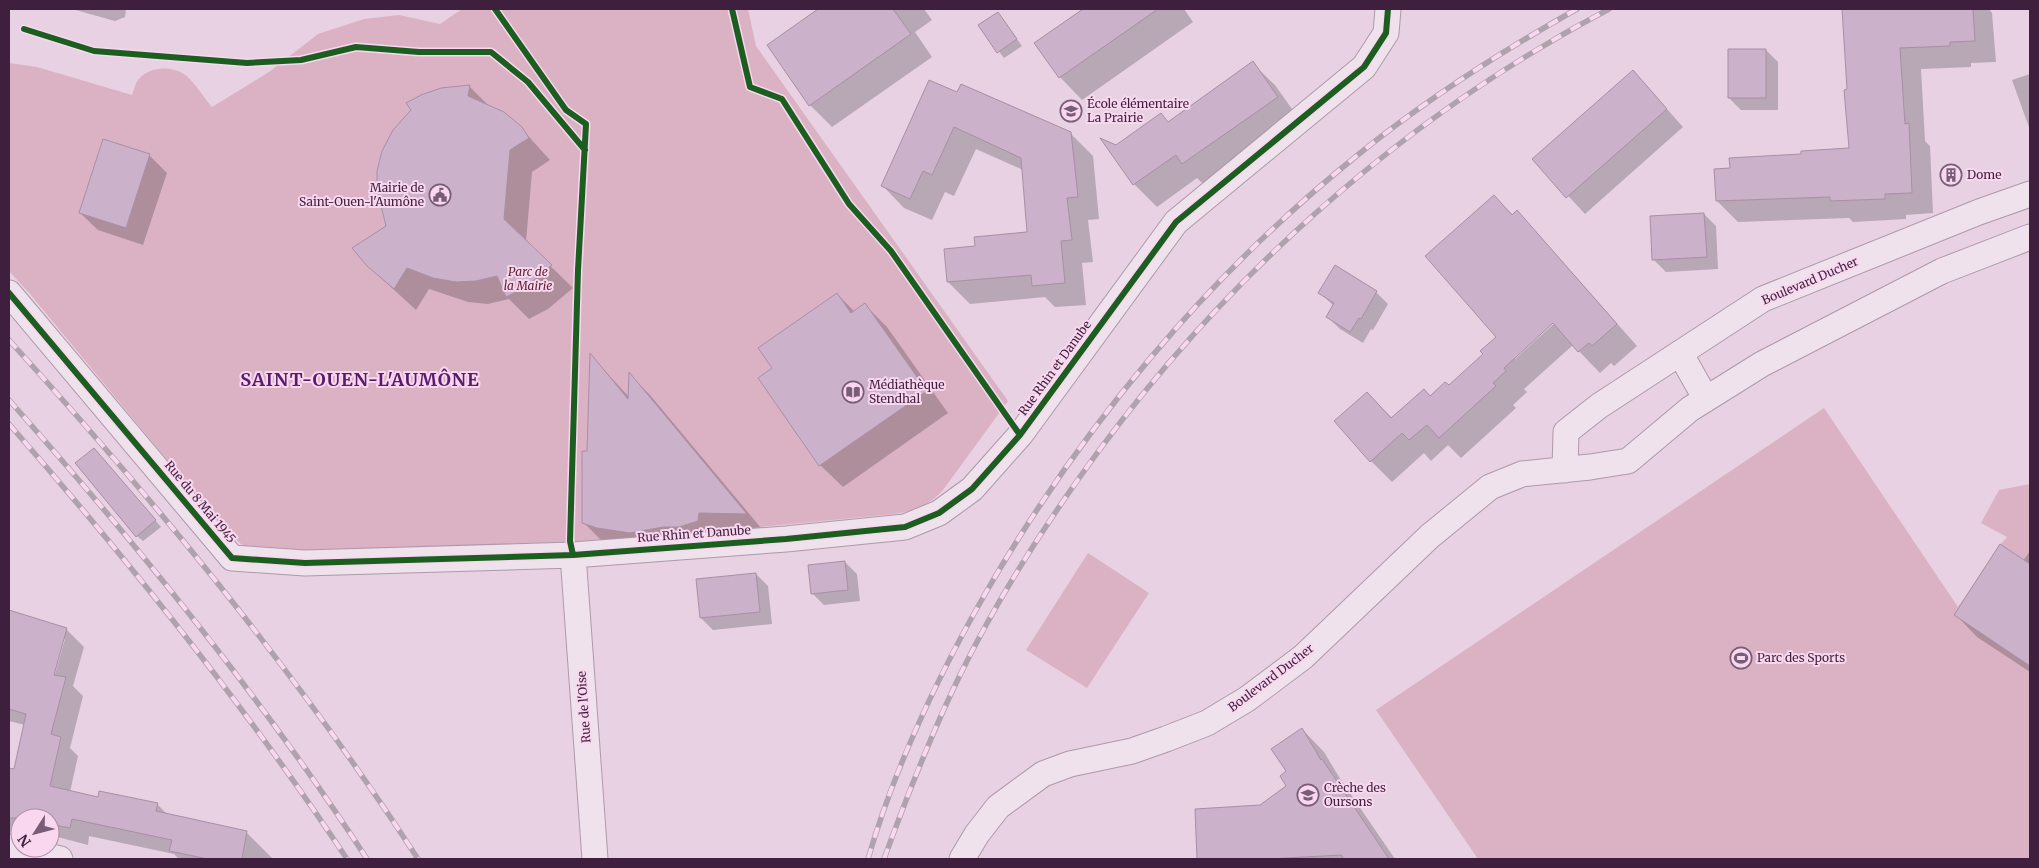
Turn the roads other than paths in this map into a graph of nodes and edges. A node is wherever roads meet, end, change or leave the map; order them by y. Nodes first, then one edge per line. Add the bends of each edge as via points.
1 (1388, 9) edge
2 (2030, 194) edge
3 (2030, 236) edge
4 (9, 293) edge
5 (1680, 352) junction
6 (1706, 399) junction
7 (1565, 470) junction
8 (572, 555) junction
9 (9, 847) edge
10 (60, 859) edge
11 (595, 859) edge
12 (962, 859) edge

1 - 8 street, Rue Rhin et Danube via 1386,33 1364,67 1176,222 1020,435 972,489 939,513 905,527
2 - 5 street, Boulevard Ducher via 1763,299
3 - 6 street, Boulevard Ducher via 1942,271 1762,364
4 - 8 street, Rue du 8 Mai 1945 via 232,558 305,563
5 - 6 street
5 - 7 street, Boulevard Ducher via 1566,432
6 - 7 street, Boulevard Ducher via 1628,461
7 - 12 street, Boulevard Ducher via 1522,474 1490,488 1430,536 1303,657 1207,724 1132,751 1070,764 1043,774 998,807
8 - 11 street, Rue de l'Oise
9 - 10 street

